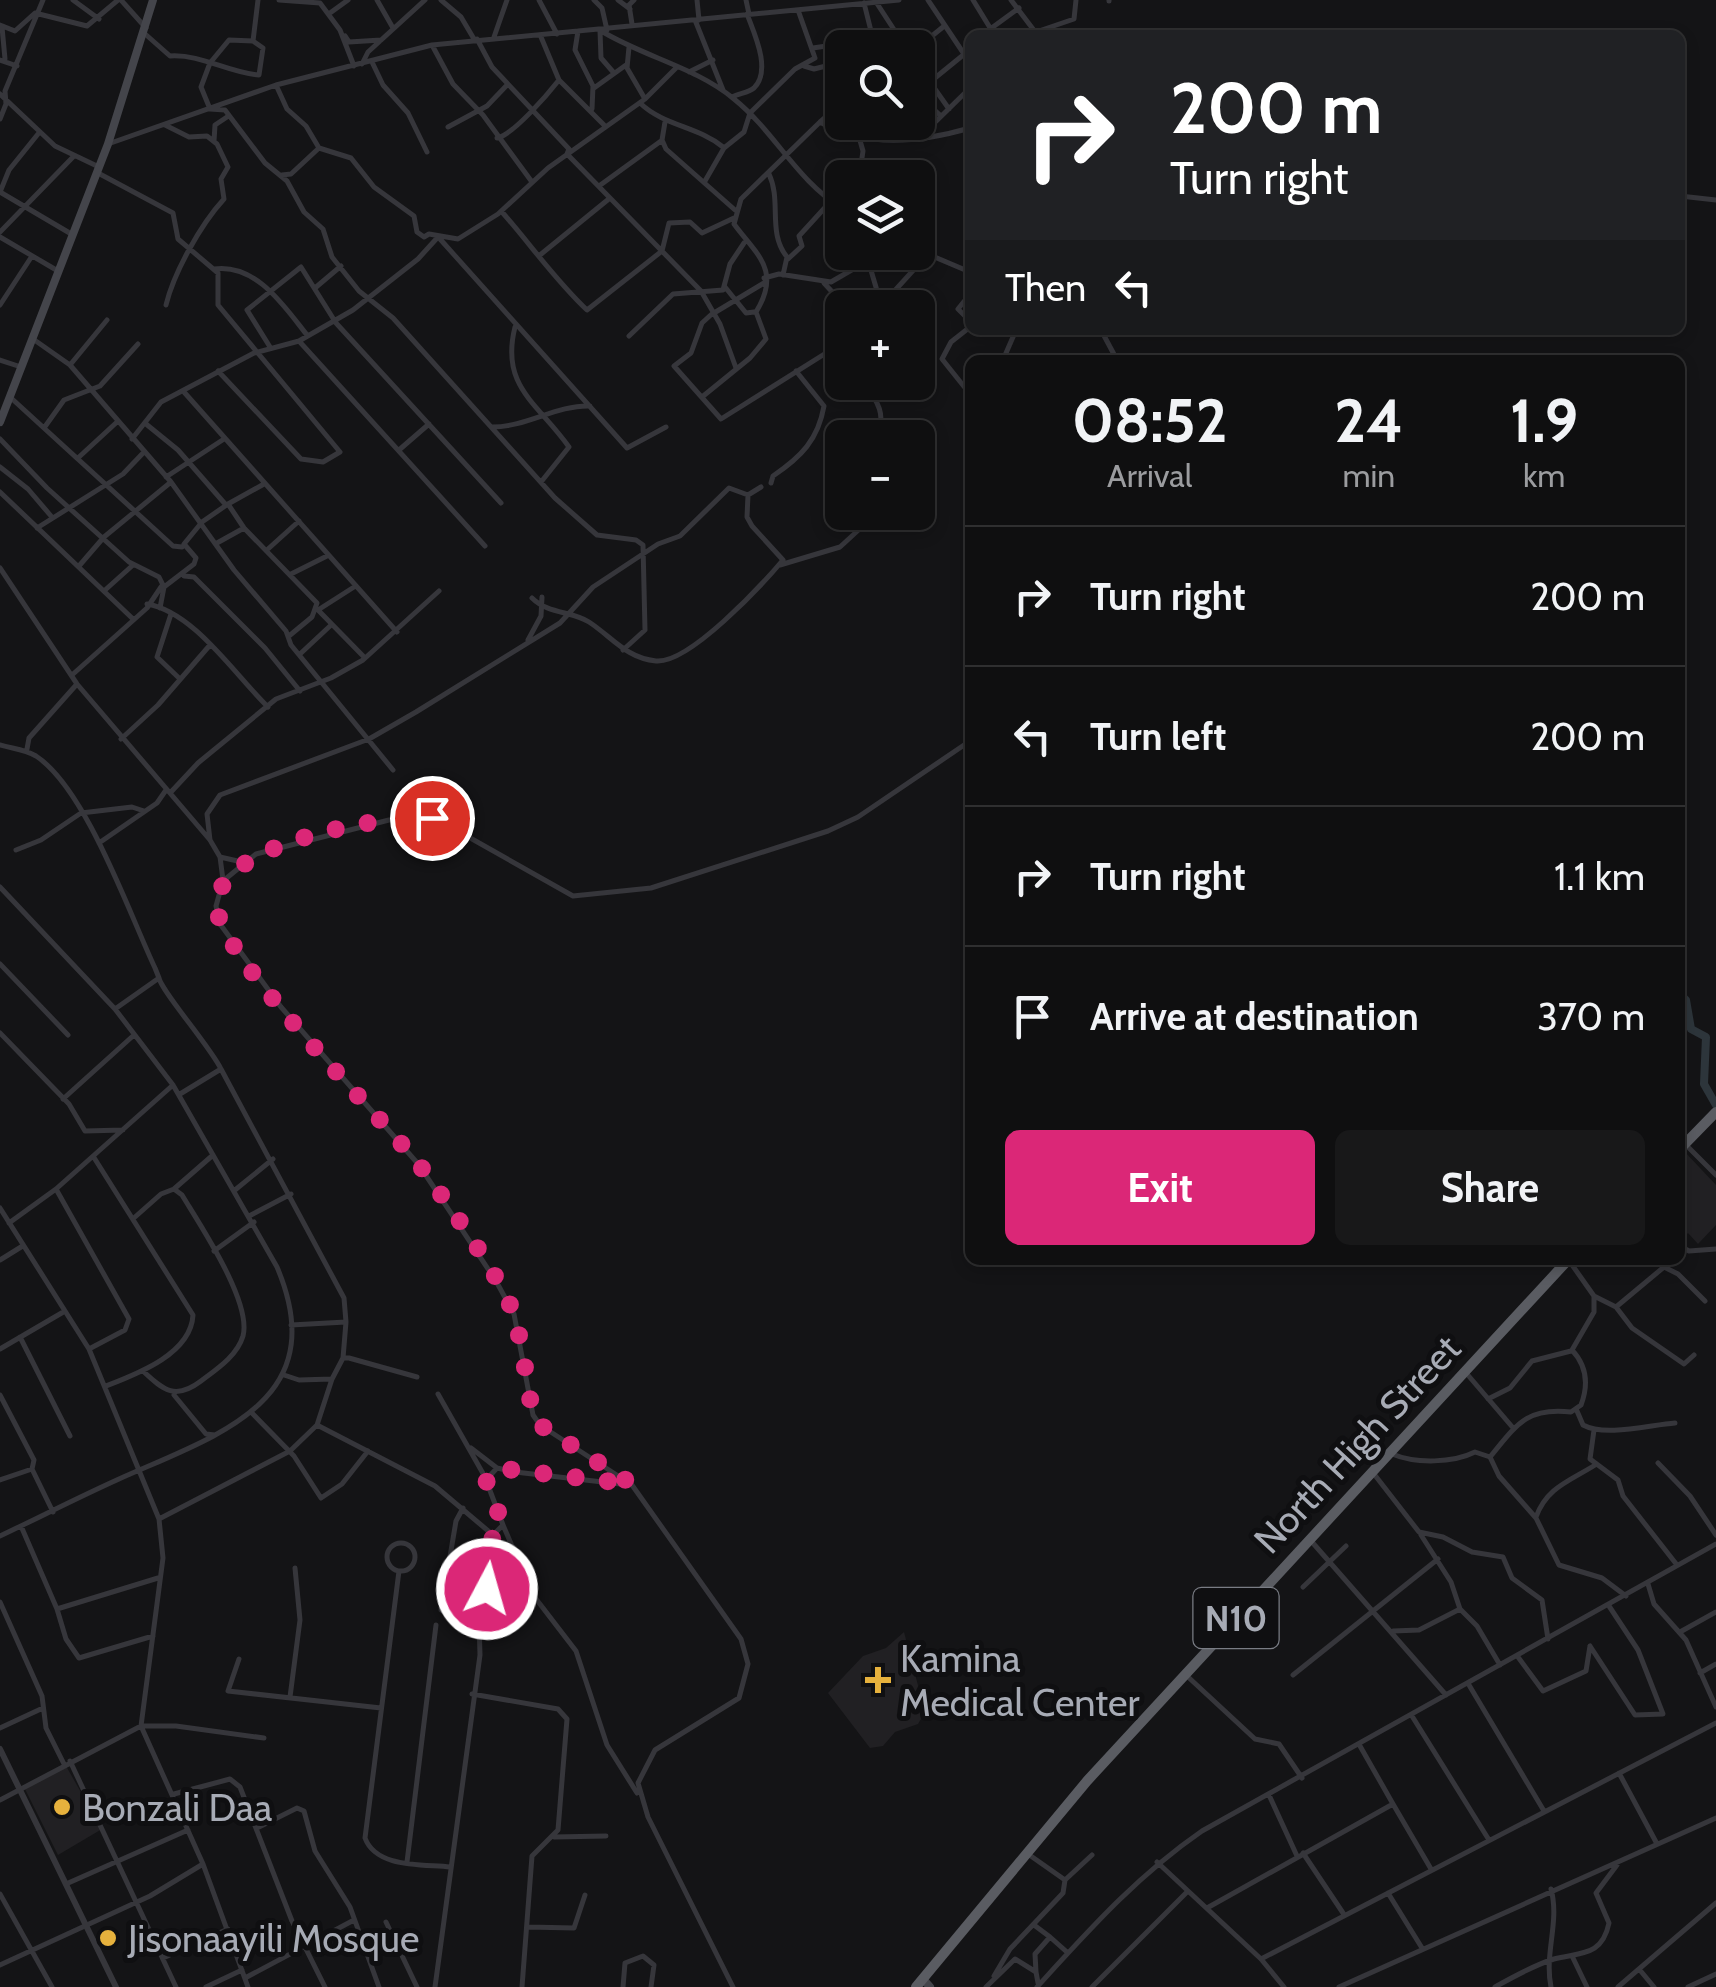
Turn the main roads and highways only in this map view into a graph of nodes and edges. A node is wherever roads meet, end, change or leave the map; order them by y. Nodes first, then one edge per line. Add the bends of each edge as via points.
1 (153, 0) edge
2 (0, 422) edge
3 (1715, 1113) edge
4 (1685, 1143) edge
5 (1563, 1265) edge
6 (923, 1984) edge

1 - 2 main road via 108,144
3 - 4 highway
5 - 6 highway, North High Street / N10 via 1184,1674 1026,1852

